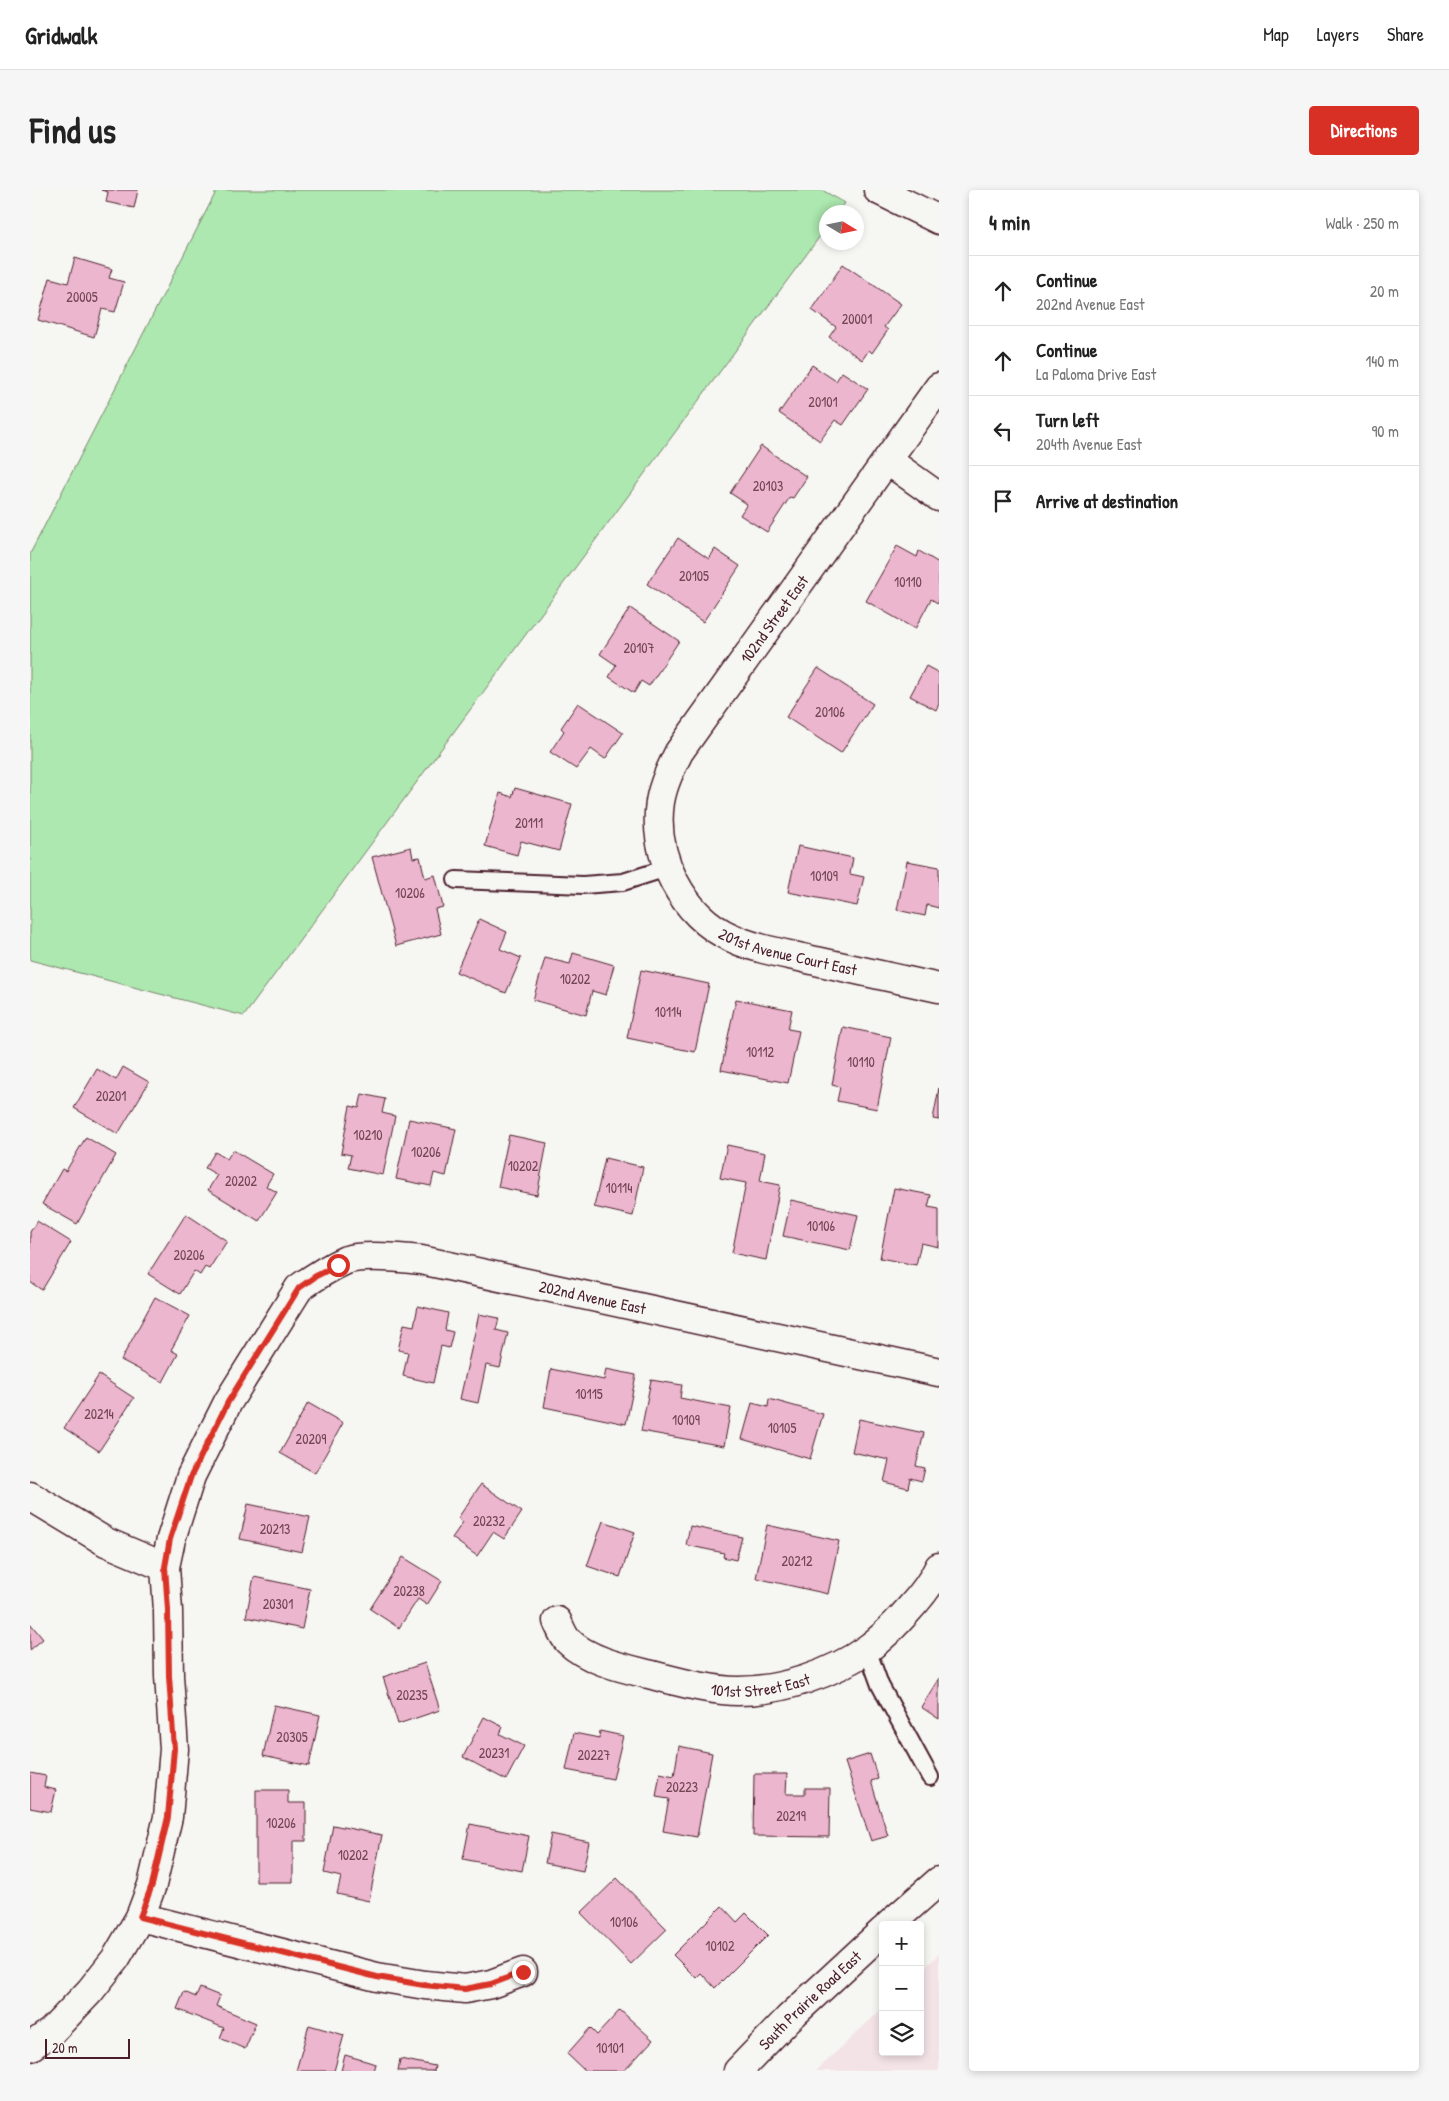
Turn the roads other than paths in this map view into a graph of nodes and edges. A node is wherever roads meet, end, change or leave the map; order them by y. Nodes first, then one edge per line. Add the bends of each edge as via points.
1 (878, 190) edge
2 (939, 220) edge
3 (939, 387) edge
4 (888, 460) junction
5 (939, 497) edge
6 (667, 868) junction
7 (456, 880) dead end
8 (939, 988) edge
9 (939, 1372) edge
10 (30, 1496) edge
11 (165, 1567) junction
12 (939, 1567) edge
13 (557, 1621) dead end
14 (867, 1649) junction
15 (930, 1777) dead end
16 (939, 1881) edge
17 (140, 1917) junction
18 (894, 1921) edge
19 (879, 1934) edge
20 (523, 1972) dead end
21 (30, 2047) edge
22 (738, 2071) edge

1 - 2 street
3 - 4 street, 102nd Street East
4 - 5 street
4 - 6 street, 102nd Street East via 678,752 660,803 660,837
6 - 7 lane via 623,882 583,885
6 - 8 street, 201st Avenue Court East via 684,899 702,918 730,937 760,948
9 - 11 street, 202nd Avenue East via 421,1260 386,1257 347,1260 299,1288 228,1402 191,1476 170,1539
10 - 11 street via 106,1542
11 - 17 street, 202nd Avenue East via 174,1749 168,1817 152,1885
12 - 14 street, 101st Street East via 924,1592 891,1630
13 - 14 street, 101st Street East via 568,1641 613,1665 736,1691 770,1689 795,1682
14 - 15 lane via 880,1685
16 - 18 street
17 - 20 street via 377,1977 424,1985 465,1989 491,1984
17 - 21 street, 202nd Avenue East via 116,1958 90,1991 52,2031
19 - 22 street, South Prairie Road East

